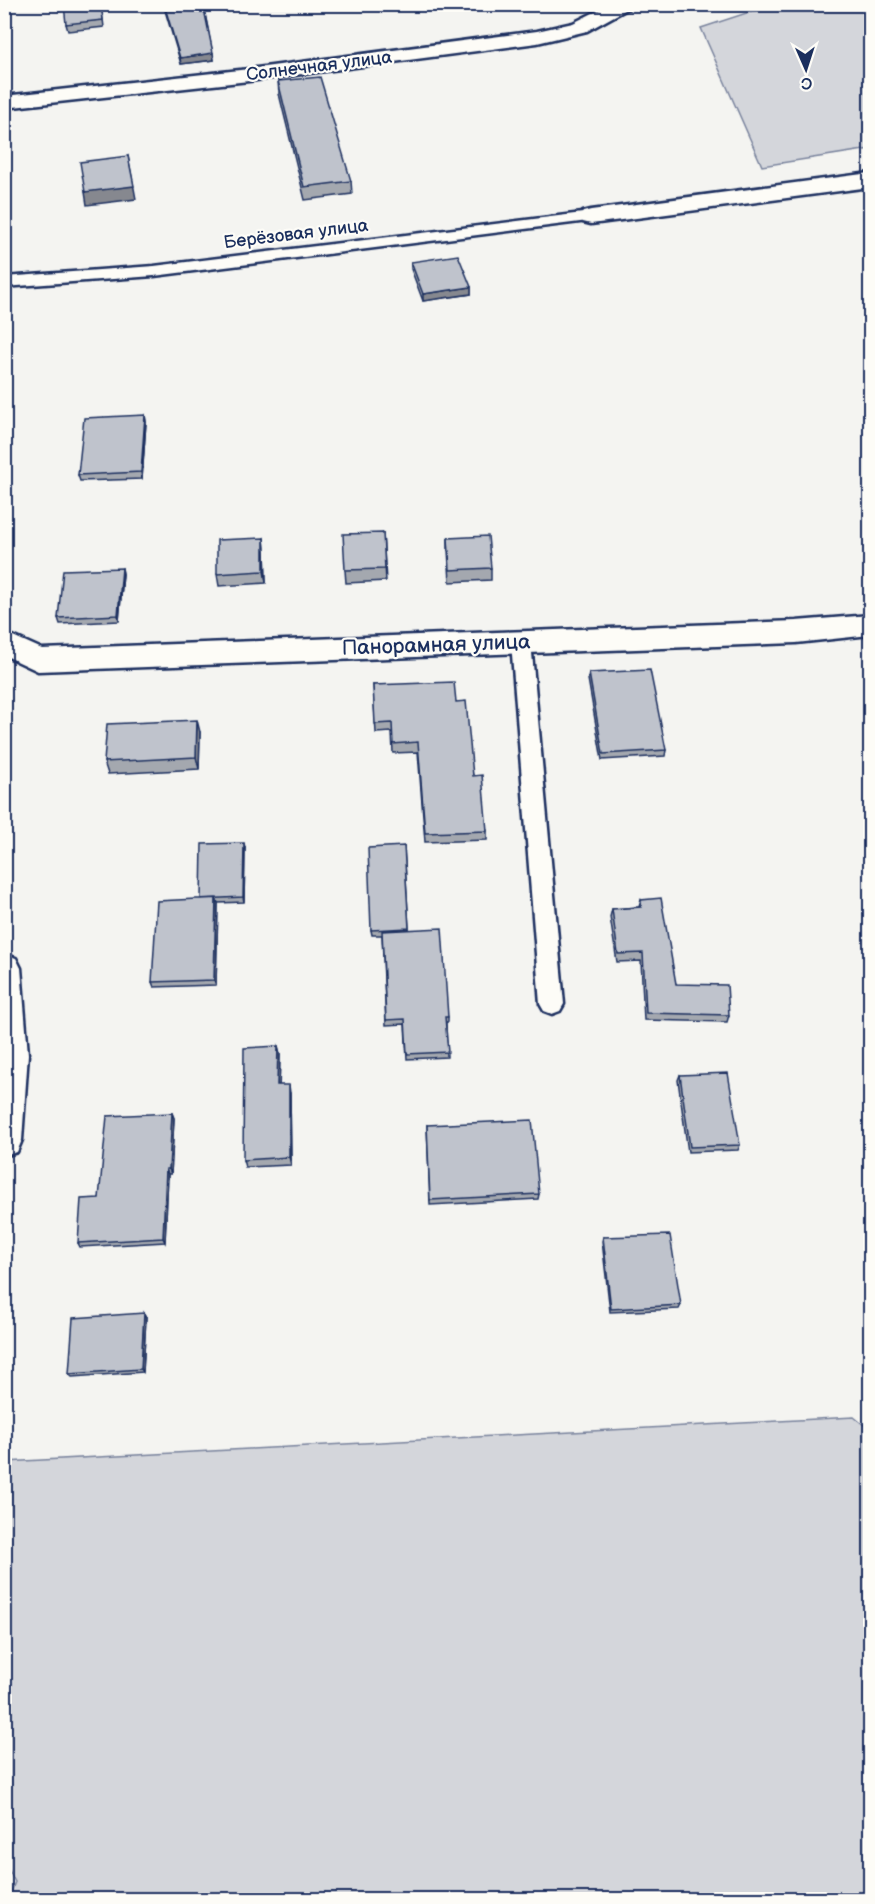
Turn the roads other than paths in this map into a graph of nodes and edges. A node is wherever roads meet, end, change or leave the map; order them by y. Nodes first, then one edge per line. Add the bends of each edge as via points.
1 (627, 4) edge
2 (4, 102) edge
3 (870, 180) edge
4 (591, 217) joint
5 (4, 282) edge
6 (870, 625) edge
7 (4, 642) edge
8 (521, 642) junction
9 (4, 968) edge
10 (552, 1004) dead end
11 (4, 1140) edge

1 - 2 street, Солнечная улица via 580,27 537,38
3 - 4 street
4 - 5 lane, Берёзовая улица via 154,271
6 - 8 street, Панорамная улица via 796,632
7 - 8 street, Панорамная улица via 38,660
8 - 10 lane
9 - 11 street via 11,1054

